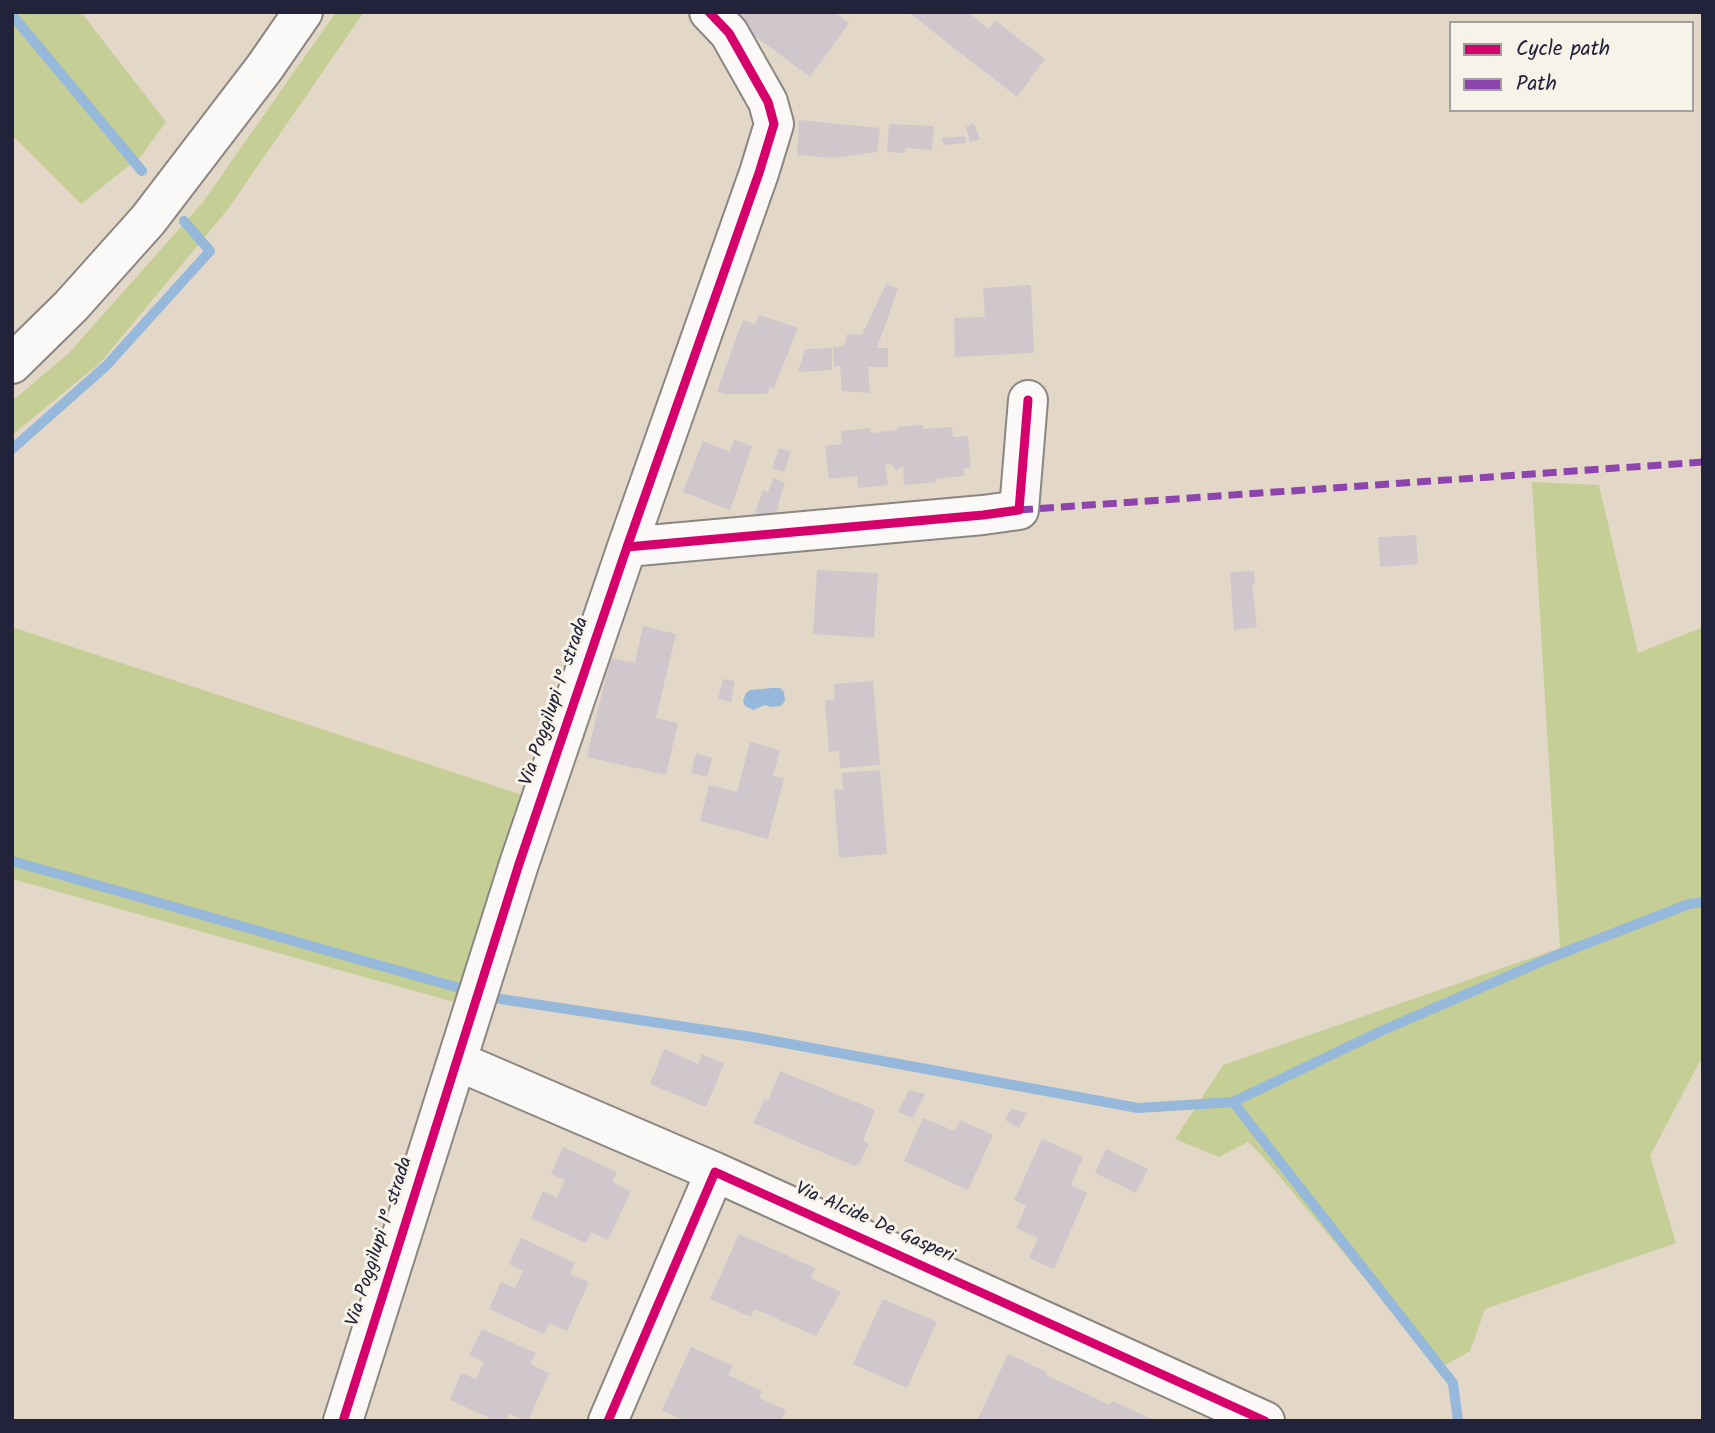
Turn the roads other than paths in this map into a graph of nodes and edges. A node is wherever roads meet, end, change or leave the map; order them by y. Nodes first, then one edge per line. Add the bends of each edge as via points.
1 (303, 12) edge
2 (709, 12) edge
3 (12, 364) edge
4 (1028, 400) dead end
5 (627, 547) junction
6 (457, 1061) junction
7 (715, 1172) junction
8 (343, 1421) edge
9 (608, 1421) edge
10 (1265, 1421) edge

1 - 3 street via 149,220
2 - 5 street, Via Poggilupi 1° strada via 729,33 768,102 774,124
4 - 5 street via 1019,510
5 - 6 street, Via Poggilupi 1° strada
6 - 7 street, Via Alcide De Gasperi
6 - 8 street, Via Poggilupi 1° strada
7 - 9 street
7 - 10 street, Via Alcide De Gasperi

